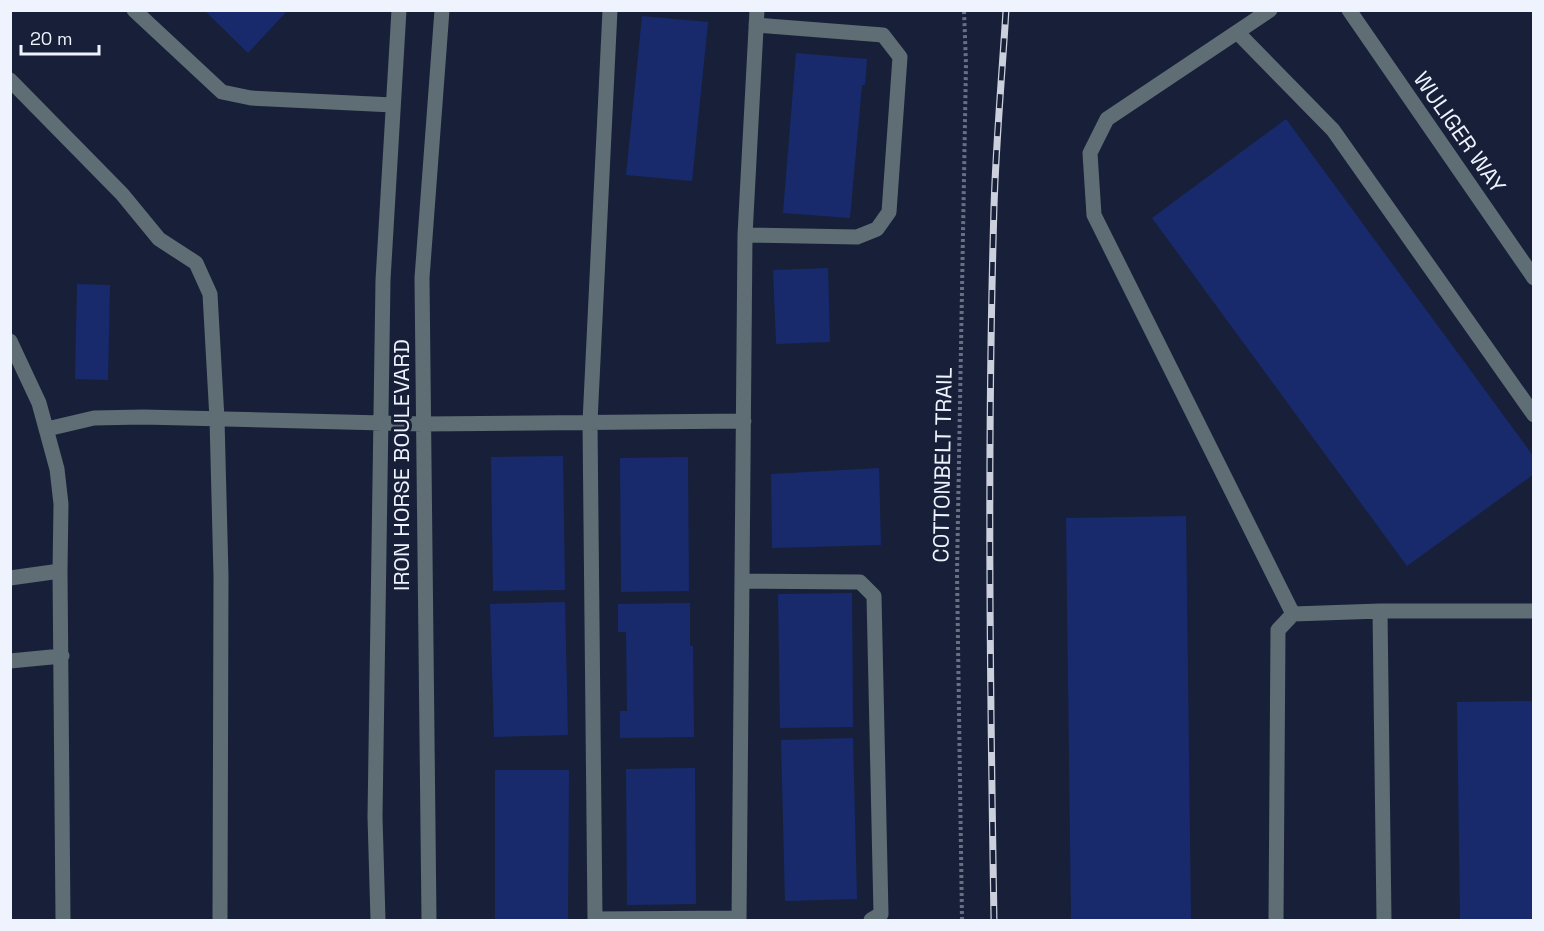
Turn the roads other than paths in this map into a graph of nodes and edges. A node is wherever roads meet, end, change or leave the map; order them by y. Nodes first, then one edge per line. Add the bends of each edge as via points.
1 (134, 10) edge
2 (399, 10) edge
3 (442, 10) edge
4 (609, 10) edge
5 (1270, 10) edge
6 (1349, 10) edge
7 (757, 18) edge
8 (1238, 33) junction
9 (10, 80) edge
10 (393, 105) junction
11 (745, 235) junction
12 (1533, 278) edge
13 (10, 341) edge
14 (1533, 415) edge
15 (217, 418) junction
16 (744, 421) junction
17 (381, 422) junction
18 (590, 422) junction
19 (423, 424) junction
20 (47, 429) junction
21 (60, 572) junction
22 (10, 578) edge
23 (743, 580) junction
24 (1380, 610) junction
25 (1533, 611) edge
26 (1293, 614) junction
27 (62, 656) junction
28 (10, 661) edge
29 (739, 920) edge
30 (63, 921) edge
31 (220, 921) edge
32 (378, 921) edge
33 (429, 921) edge
34 (871, 921) edge
35 (1276, 921) edge
36 (1384, 921) edge

1 - 10 street via 222,92 251,98
2 - 10 street, IRON HORSE BOULEVARD
3 - 19 street, IRON HORSE BOULEVARD via 422,278
4 - 18 street
5 - 8 street
6 - 12 street, WULIGER WAY
7 - 11 street
7 - 11 street via 883,35 900,57 889,212 877,229 857,237
8 - 14 street via 1333,130
8 - 26 street via 1107,119 1090,153 1094,215
9 - 15 street via 122,194 159,239 196,263 210,294
10 - 17 street, IRON HORSE BOULEVARD via 383,280
11 - 16 street
13 - 20 street
15 - 17 street
15 - 20 street via 94,418
15 - 31 street via 221,576
16 - 18 street
16 - 23 street
17 - 19 street
17 - 32 street, IRON HORSE BOULEVARD via 375,817
18 - 19 street
18 - 29 street via 595,920
19 - 33 street, IRON HORSE BOULEVARD
20 - 21 street via 61,504
21 - 22 street
21 - 27 street
23 - 29 street
23 - 34 street via 860,582 874,596 881,914
24 - 25 street
24 - 26 street
24 - 36 street
26 - 35 street via 1278,630
27 - 28 street
27 - 30 street

